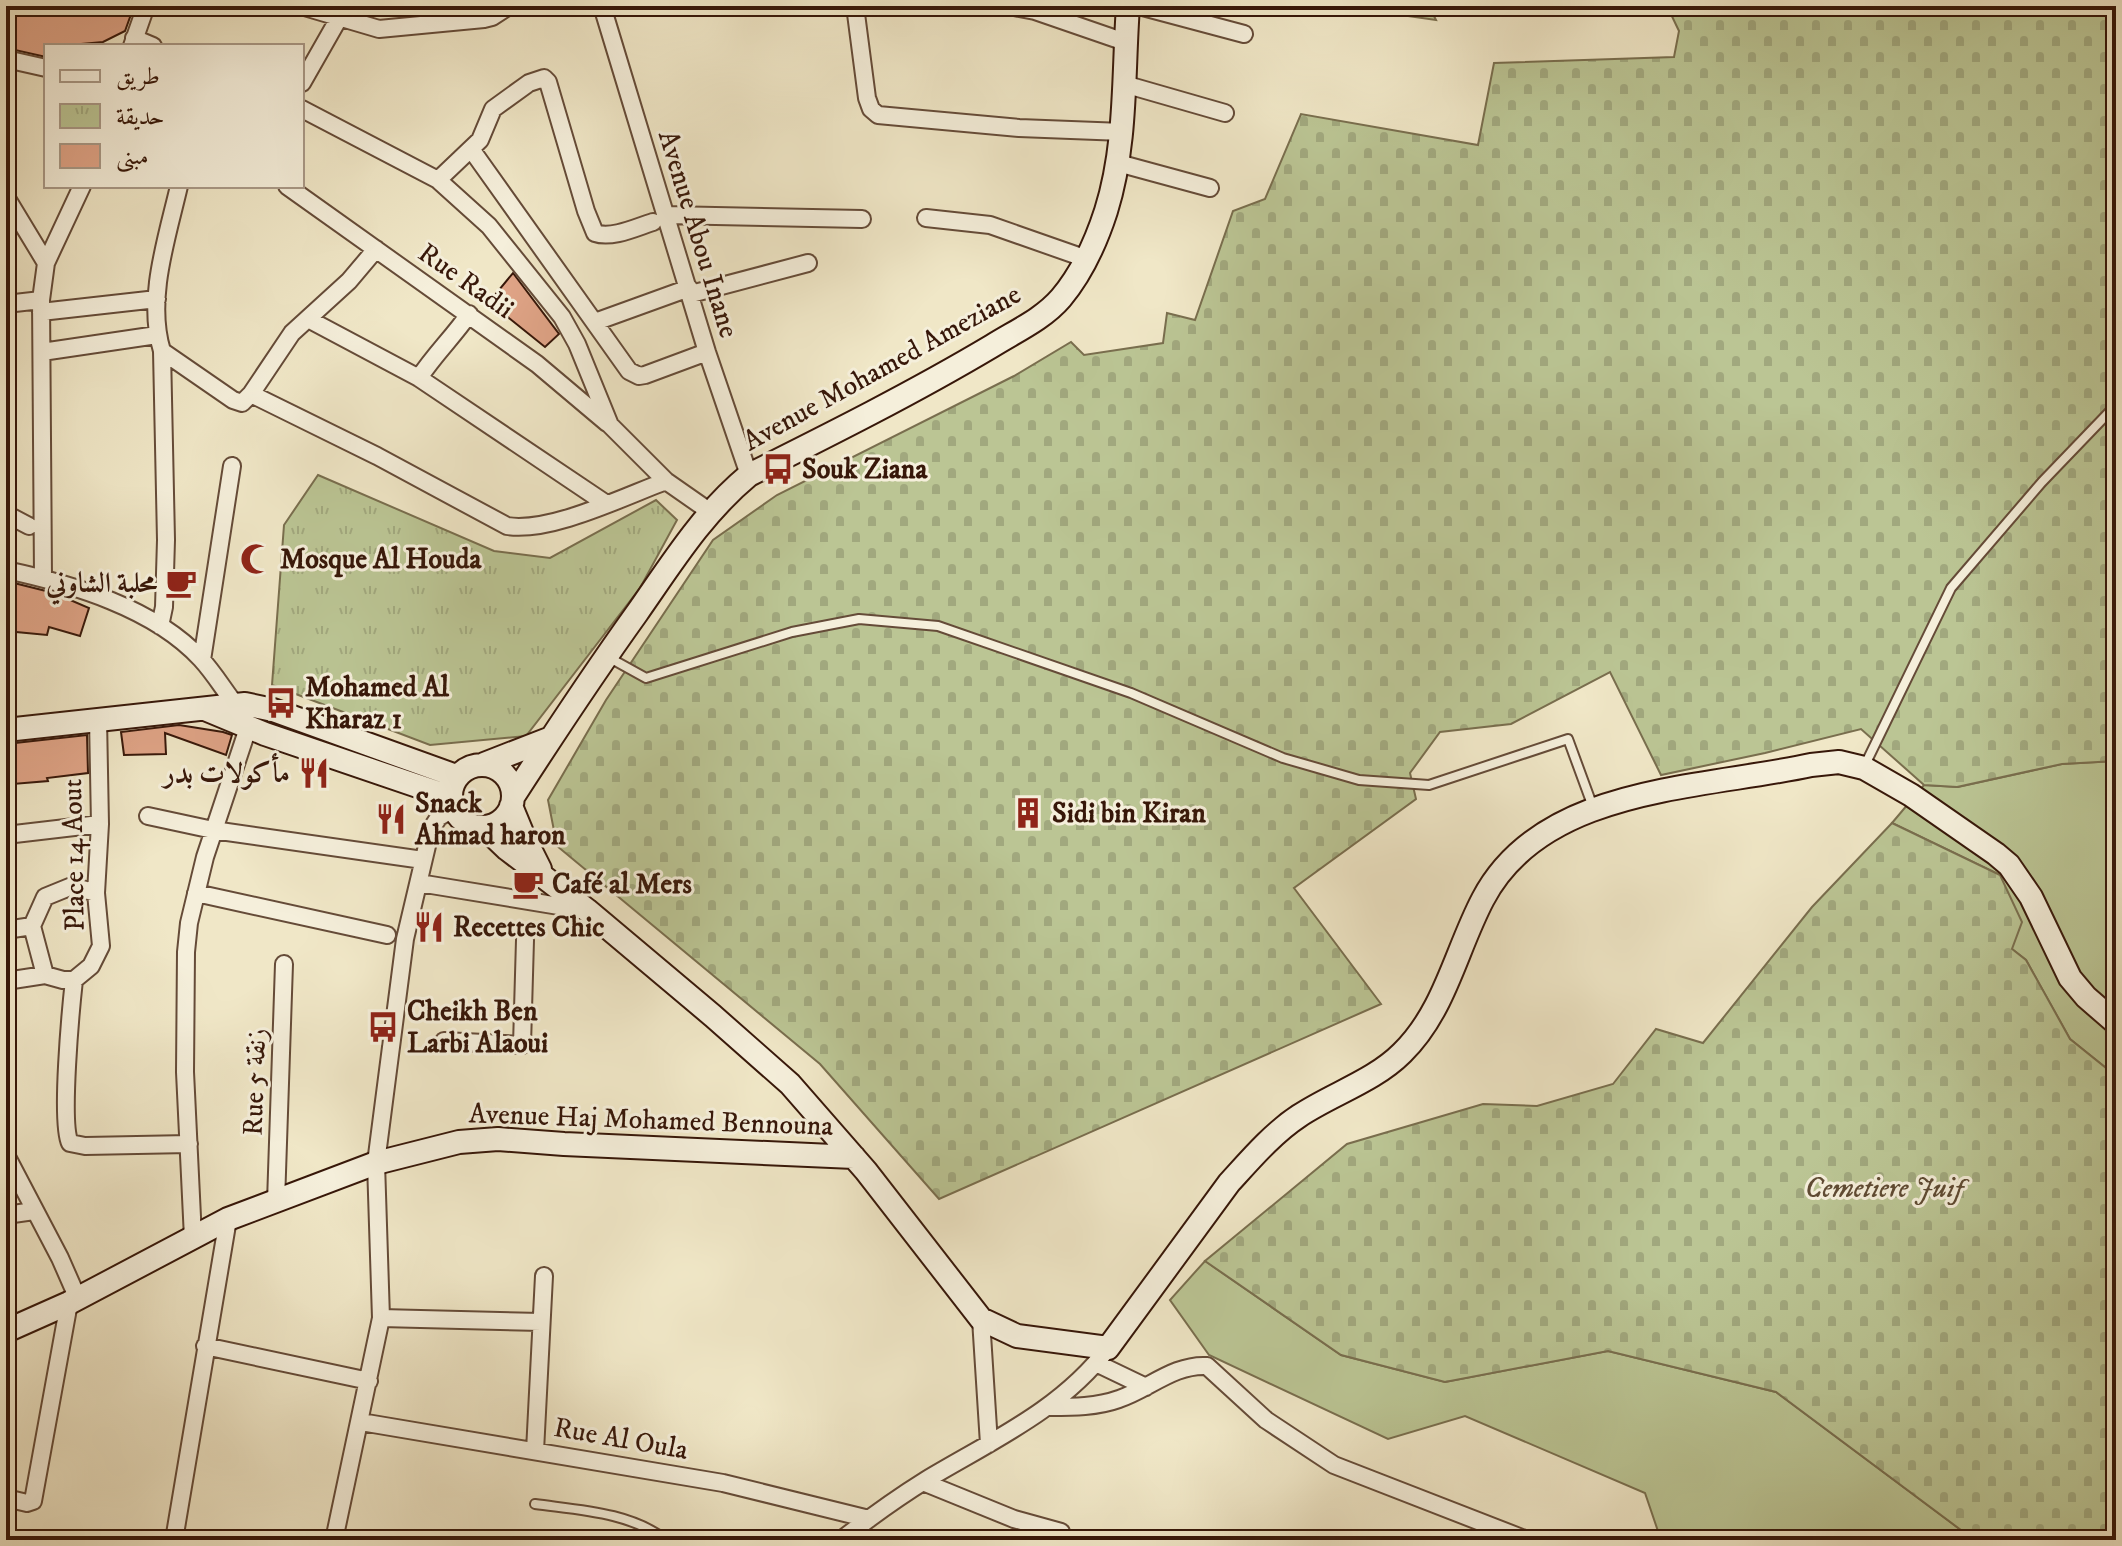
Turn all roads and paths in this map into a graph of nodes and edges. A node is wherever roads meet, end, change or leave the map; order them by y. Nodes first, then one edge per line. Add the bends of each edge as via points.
1 (146, 6) edge
2 (301, 6) edge
3 (509, 6) edge
4 (602, 6) edge
5 (855, 6) edge
6 (1009, 6) edge
7 (1128, 6) edge
8 (1139, 6) edge
9 (339, 18) junction
10 (1244, 34) dead end
11 (133, 42) edge
12 (1125, 42) junction
13 (6, 59) edge
14 (44, 68) edge
15 (304, 79) edge
16 (1124, 84) junction
17 (304, 110) edge
18 (1225, 113) dead end
19 (1123, 132) junction
20 (471, 149) junction
21 (1118, 163) junction
22 (438, 180) junction
23 (81, 188) edge
24 (178, 188) edge
25 (290, 188) edge
26 (1210, 188) dead end
27 (6, 197) edge
28 (926, 218) dead end
29 (660, 219) junction
30 (862, 219) dead end
31 (376, 249) junction
32 (1087, 259) junction
33 (46, 263) junction
34 (808, 263) dead end
35 (690, 291) junction
36 (157, 299) junction
37 (6, 304) edge
38 (41, 306) junction
39 (469, 314) junction
40 (308, 319) junction
41 (595, 322) junction
42 (160, 343) junction
43 (42, 352) junction
44 (707, 352) junction
45 (419, 378) junction
46 (251, 394) junction
47 (2116, 405) edge
48 (610, 425) junction
49 (232, 466) dead end
50 (749, 475) junction
51 (666, 481) junction
52 (605, 503) junction
53 (709, 511) junction
54 (6, 514) edge
55 (29, 526) dead end
56 (6, 570) edge
57 (43, 577) junction
58 (160, 626) junction
59 (606, 656) junction
60 (202, 660) junction
61 (238, 718) junction
62 (98, 719) junction
63 (6, 730) edge
64 (551, 738) junction
65 (484, 764) junction
66 (1864, 768) junction
67 (453, 794) junction
68 (512, 802) junction
69 (1594, 808) junction
70 (148, 816) dead end
71 (100, 824) junction
72 (484, 827) junction
73 (213, 830) junction
74 (6, 835) edge
75 (423, 860) junction
76 (545, 877) junction
77 (419, 883) junction
78 (96, 893) junction
79 (196, 893) junction
80 (587, 910) junction
81 (32, 926) junction
82 (6, 930) edge
83 (387, 935) dead end
84 (525, 940) dead end
85 (284, 964) dead end
86 (45, 975) junction
87 (74, 980) junction
88 (6, 981) edge
89 (2116, 1023) edge
90 (444, 1041) dead end
91 (189, 1144) junction
92 (6, 1155) edge
93 (854, 1157) junction
94 (376, 1163) junction
95 (276, 1202) junction
96 (34, 1211) junction
97 (6, 1215) edge
98 (228, 1219) junction
99 (193, 1238) junction
100 (544, 1276) dead end
101 (74, 1301) junction
102 (381, 1318) junction
103 (981, 1319) junction
104 (541, 1322) junction
105 (6, 1331) edge
106 (205, 1346) junction
107 (1102, 1356) junction
108 (369, 1381) junction
109 (1146, 1387) junction
110 (1050, 1407) junction
111 (361, 1422) junction
112 (989, 1444) junction
113 (535, 1451) junction
114 (923, 1482) junction
115 (6, 1498) edge
116 (535, 1504) dead end
117 (869, 1519) junction
118 (1061, 1532) dead end
119 (1501, 1534) edge
120 (844, 1539) edge
121 (174, 1540) edge
122 (334, 1540) edge
123 (666, 1540) edge
124 (1527, 1540) edge

1 - 11 street
2 - 9 street
3 - 9 street via 484,19 379,29
4 - 29 street, Avenue Abou Inane
5 - 19 street via 867,98 875,113
6 - 12 street
7 - 12 street, Avenue Mohamed Ameziane
8 - 10 street
9 - 15 street
12 - 16 street, Avenue Mohamed Ameziane
13 - 14 street
16 - 18 street
16 - 19 street, Avenue Mohamed Ameziane
17 - 22 street
19 - 21 street, Avenue Mohamed Ameziane
20 - 22 street
20 - 29 street via 484,134 493,109 544,78 595,233 613,234
20 - 41 street
21 - 26 street
21 - 32 street, Avenue Mohamed Ameziane
22 - 48 street via 489,226 562,317
23 - 33 street
24 - 36 street
25 - 31 street, Rue Radii
27 - 33 street
28 - 32 street via 990,225
29 - 30 street
29 - 35 street, Avenue Abou Inane
31 - 39 street, Rue Radii
31 - 40 street
32 - 50 street, Avenue Mohamed Ameziane via 1060,300 1037,319 933,381
33 - 38 street
34 - 35 street
35 - 41 street
35 - 44 street, Avenue Abou Inane
36 - 38 street
36 - 42 street
37 - 38 street
38 - 43 street
39 - 45 street
39 - 48 street, Rue Radii
40 - 45 street
40 - 46 street via 281,347
41 - 44 street via 629,371 639,376
42 - 43 street
42 - 46 street via 233,400 242,403
42 - 58 street via 166,540
43 - 57 street
44 - 50 street, Avenue Abou Inane
45 - 52 street
46 - 52 street via 507,526 534,528
47 - 66 lane via 1951,588
48 - 51 street, Rue Radii
49 - 60 street
50 - 53 street, Avenue Mohamed Ameziane
51 - 52 street
51 - 53 street, Rue Radii
53 - 59 street, Avenue Mohamed Ameziane
54 - 55 street
56 - 57 street
57 - 58 street via 105,598
58 - 60 street
59 - 64 street, Avenue Mohamed Ameziane
59 - 69 lane via 646,678 792,632 859,619 938,626 1131,693 1283,758 1359,780 1429,785 1568,739
60 - 61 street
61 - 62 street via 204,709
61 - 67 street via 245,704 273,710
61 - 73 street
62 - 63 street
62 - 71 street, Place 14 Aout
64 - 65 street
64 - 68 street, Avenue Mohamed Ameziane
65 - 67 street via 474,765
65 - 68 street via 505,774
66 - 69 street via 1839,762 1811,765
66 - 89 street via 2009,865 2031,897 2070,978
67 - 72 street via 466,823
67 - 75 street via 432,826
68 - 72 street via 505,816
68 - 76 street
69 - 107 street via 1554,825 1509,860 1477,910 1445,988 1418,1036 1388,1065 1297,1117 1252,1158
70 - 73 street
71 - 74 street
71 - 78 street, Place 14 Aout
72 - 76 street
73 - 75 street
73 - 79 street
75 - 77 street
76 - 80 street
77 - 80 street
77 - 94 street via 399,977
78 - 81 street via 72,886 45,897
78 - 87 street, Place 14 Aout via 101,946 91,966
79 - 83 street
79 - 91 street via 184,1007
80 - 93 street via 790,1084
81 - 82 street
81 - 86 street
84 - 90 street via 522,1045
85 - 95 street, Rue 5 زنقة
86 - 87 street
86 - 88 street
87 - 91 street via 66,1129 70,1143
91 - 99 street
92 - 96 street
93 - 94 street, Avenue Haj Mohamed Bennouna via 482,1138
93 - 103 street
94 - 95 street, Avenue Haj Mohamed Bennouna
94 - 102 street
95 - 98 street, Avenue Haj Mohamed Bennouna
96 - 97 street
96 - 101 street via 60,1258
98 - 99 street, Avenue Haj Mohamed Bennouna
98 - 106 street
99 - 101 street, Avenue Haj Mohamed Bennouna
100 - 104 street
101 - 105 street, Avenue Haj Mohamed Bennouna
101 - 115 street via 33,1501
102 - 104 street
102 - 108 street
103 - 107 street via 1017,1336
103 - 112 street
104 - 113 street
106 - 108 street
106 - 121 street
107 - 109 street
107 - 110 street
108 - 111 street
109 - 110 street via 1097,1405
109 - 119 street via 1172,1372 1207,1366 1266,1420 1334,1465
110 - 112 street
111 - 113 street, Rue Al Oula
111 - 122 street
112 - 114 street
113 - 117 street, Rue Al Oula via 723,1483
114 - 117 street
114 - 118 street
116 - 123 lane via 595,1512
117 - 120 street
119 - 124 street

